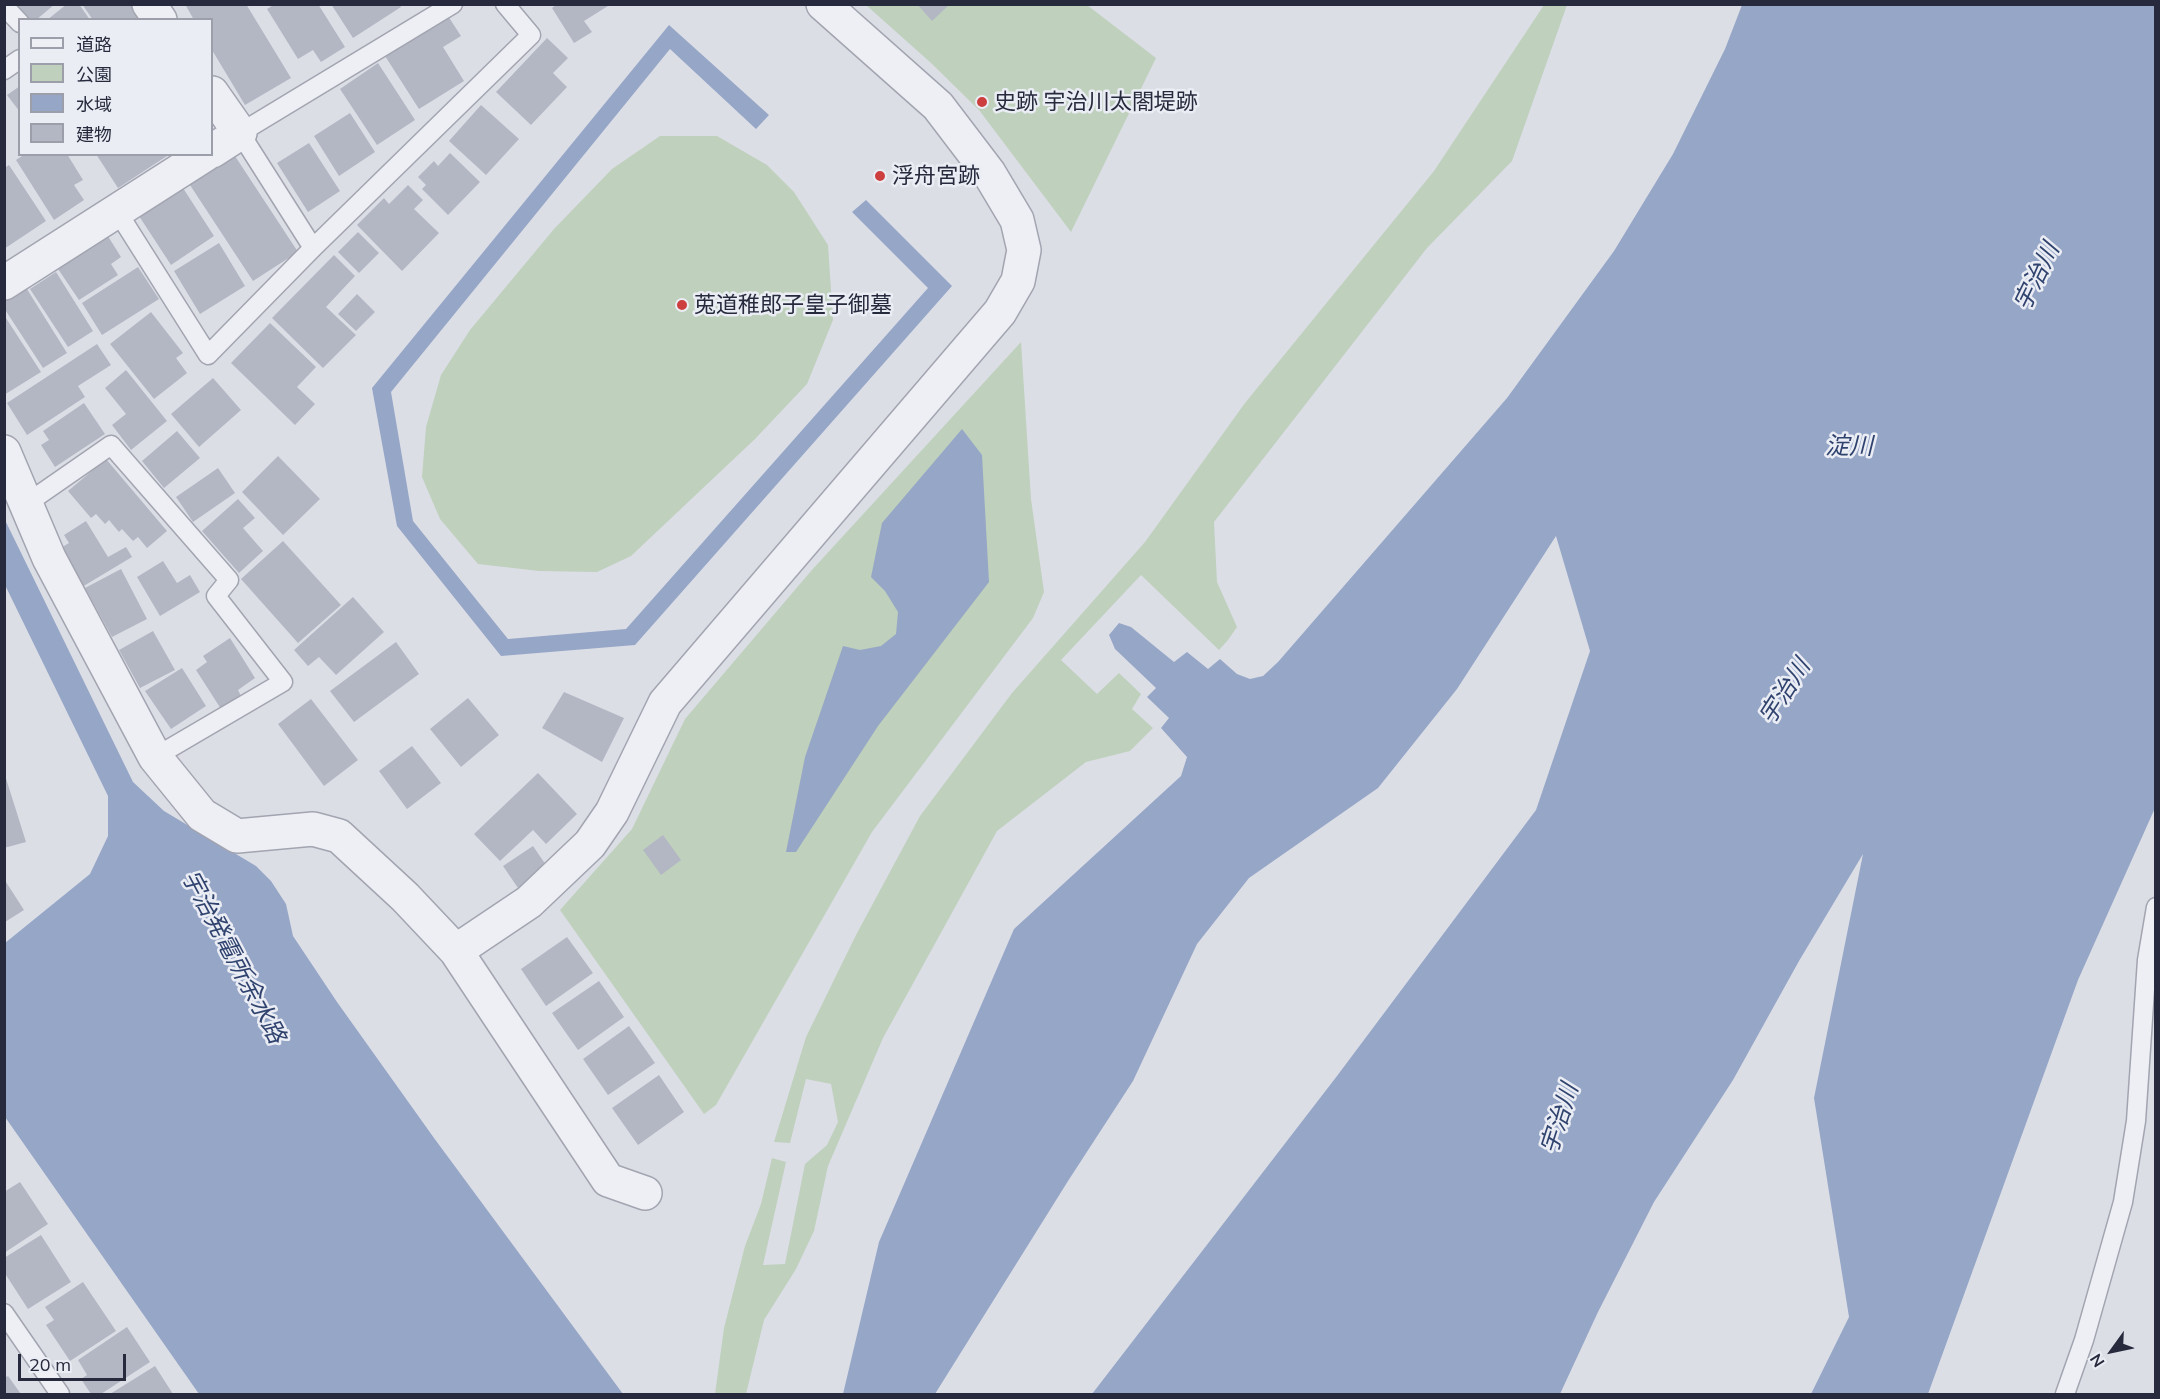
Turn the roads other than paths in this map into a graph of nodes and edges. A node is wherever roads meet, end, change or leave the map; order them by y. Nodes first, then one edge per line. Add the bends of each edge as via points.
1 (149, 4) edge
2 (453, 4) edge
3 (506, 4) edge
4 (823, 4) edge
5 (4, 6) edge
6 (159, 18) edge
7 (18, 21) edge
8 (18, 60) edge
9 (4, 70) edge
10 (213, 94) edge
11 (240, 133) junction
12 (213, 150) edge
13 (203, 156) edge
14 (117, 212) junction
15 (313, 248) junction
16 (4, 284) edge
17 (4, 452) edge
18 (26, 504) junction
19 (155, 757) junction
20 (2156, 907) edge
21 (456, 951) junction
22 (645, 1193) dead end
23 (4, 1313) edge
24 (60, 1395) edge
25 (2065, 1395) edge

1 - 6 street
2 - 11 lane
3 - 15 lane via 531,35
4 - 21 street via 938,106 989,173 1017,220 1024,250 1018,281 1000,312 665,703 612,812 590,844 529,902
5 - 7 lane
8 - 9 lane
10 - 11 street
11 - 12 street
11 - 15 lane
13 - 14 street
14 - 15 lane via 208,355
14 - 16 street
17 - 18 street
18 - 19 street via 49,558
18 - 19 lane via 111,446 229,580 216,596 283,682
19 - 21 street via 202,815 237,836 313,829 339,836
20 - 25 lane via 2147,960 2136,1121 2123,1203
21 - 22 street via 608,1180
23 - 24 lane

